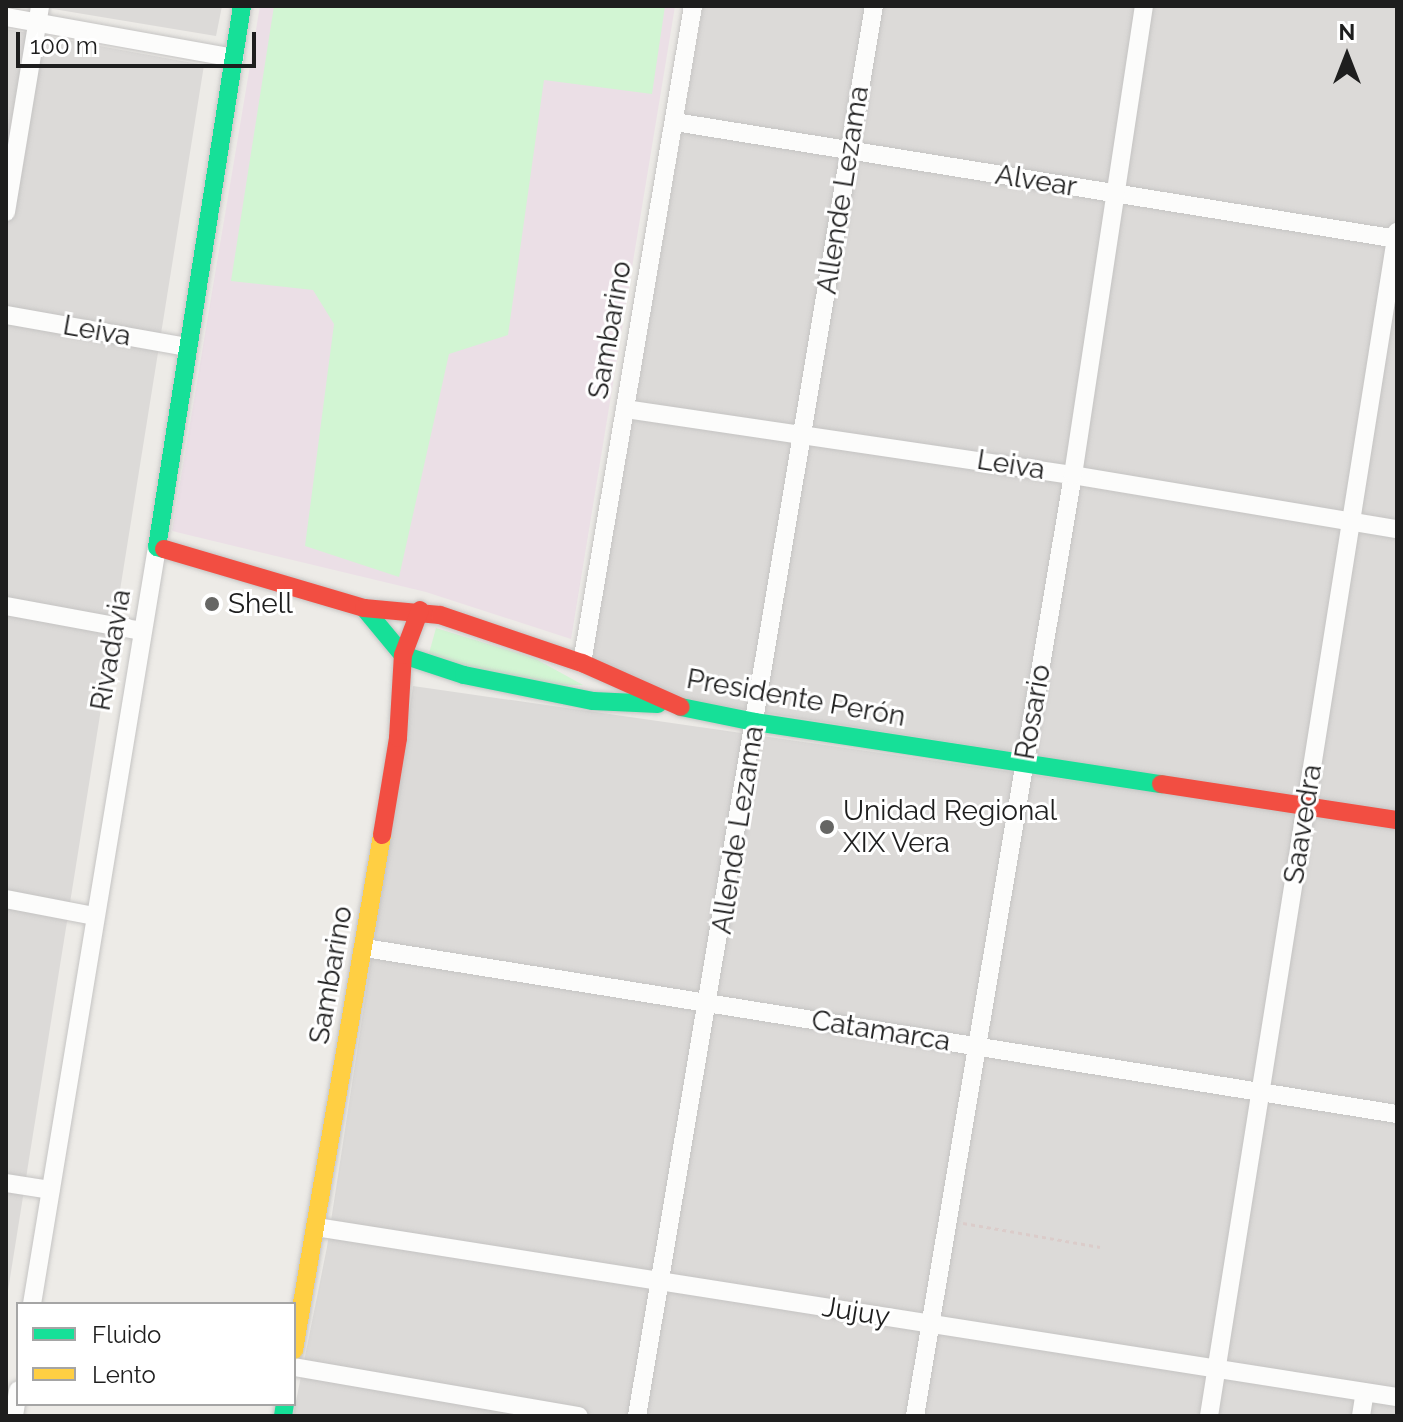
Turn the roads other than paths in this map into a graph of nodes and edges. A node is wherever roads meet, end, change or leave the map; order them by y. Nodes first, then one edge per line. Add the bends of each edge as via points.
1 (242, 6) edge
2 (693, 6) edge
3 (874, 6) edge
4 (1144, 6) edge
5 (39, 14) edge
6 (6, 17) edge
7 (234, 58) junction
8 (675, 122) junction
9 (850, 150) junction
10 (1115, 193) junction
11 (6, 212) edge
12 (1397, 236) edge
13 (6, 315) edge
14 (187, 347) junction
15 (625, 409) junction
16 (803, 434) junction
17 (1073, 475) junction
18 (1351, 522) junction
19 (1397, 529) edge
20 (157, 547) junction
21 (6, 606) edge
22 (364, 608) junction
23 (420, 610) junction
24 (142, 631) junction
25 (403, 655) junction
26 (582, 663) junction
27 (673, 705) junction
28 (755, 722) junction
29 (1024, 764) junction
30 (1306, 805) junction
31 (1397, 820) edge
32 (6, 899) edge
33 (94, 916) junction
34 (365, 948) junction
35 (709, 1004) junction
36 (977, 1046) junction
37 (1260, 1092) junction
38 (1397, 1114) edge
39 (6, 1183) edge
40 (50, 1190) junction
41 (316, 1227) junction
42 (658, 1281) junction
43 (32, 1302) edge
44 (930, 1324) junction
45 (296, 1339) edge
46 (296, 1367) edge
47 (1217, 1369) junction
48 (1365, 1392) junction
49 (1397, 1397) edge
50 (579, 1416) edge
51 (637, 1416) edge
52 (915, 1416) edge
53 (1209, 1416) edge
54 (1361, 1416) edge

1 - 7 street, Rivadavia
2 - 8 street, Sambarino
3 - 9 street, Allende Lezama
4 - 10 street, Rosario
5 - 6 street
5 - 7 street
5 - 11 street
7 - 14 street, Rivadavia
8 - 9 street, Alvear
8 - 15 street, Sambarino
9 - 10 street, Alvear
9 - 16 street, Allende Lezama
10 - 12 street, Alvear
10 - 17 street, Rosario
12 - 18 street, Saavedra
13 - 14 street, Leiva
14 - 20 street, Rivadavia
15 - 16 street, Leiva
15 - 26 street, Sambarino
16 - 17 street, Leiva
16 - 28 street, Allende Lezama
17 - 18 street, Leiva
17 - 29 street, Rosario
18 - 19 street, Leiva
18 - 30 street, Saavedra
20 - 22 street, Presidente Perón
20 - 24 street, Rivadavia
21 - 24 street
22 - 23 street, Presidente Perón
22 - 25 street
23 - 25 street, Sambarino
23 - 26 street, Presidente Perón
24 - 33 street, Rivadavia
25 - 27 street via 464,675 593,701
25 - 34 street, Sambarino via 398,738
26 - 27 street, Presidente Perón
27 - 28 street, Presidente Perón
28 - 29 street, Presidente Perón
28 - 35 street, Allende Lezama
29 - 30 street, Presidente Perón
29 - 36 street, Rosario
30 - 31 street, Presidente Perón
30 - 37 street, Saavedra
32 - 33 street
33 - 40 street, Rivadavia
34 - 35 street, Catamarca
34 - 41 street, Sambarino
35 - 36 street, Catamarca
35 - 42 street, Allende Lezama
36 - 37 street, Catamarca
36 - 44 street, Rosario
37 - 38 street, Catamarca
37 - 47 street, Saavedra
39 - 40 street
40 - 43 street, Rivadavia
41 - 42 street, Jujuy
41 - 45 street, Sambarino
42 - 44 street, Jujuy
42 - 51 street, Allende Lezama
44 - 47 street, Jujuy
44 - 52 street, Rosario
46 - 50 street
47 - 48 street, Jujuy
47 - 53 street, Saavedra
48 - 49 street, Jujuy
48 - 54 street

